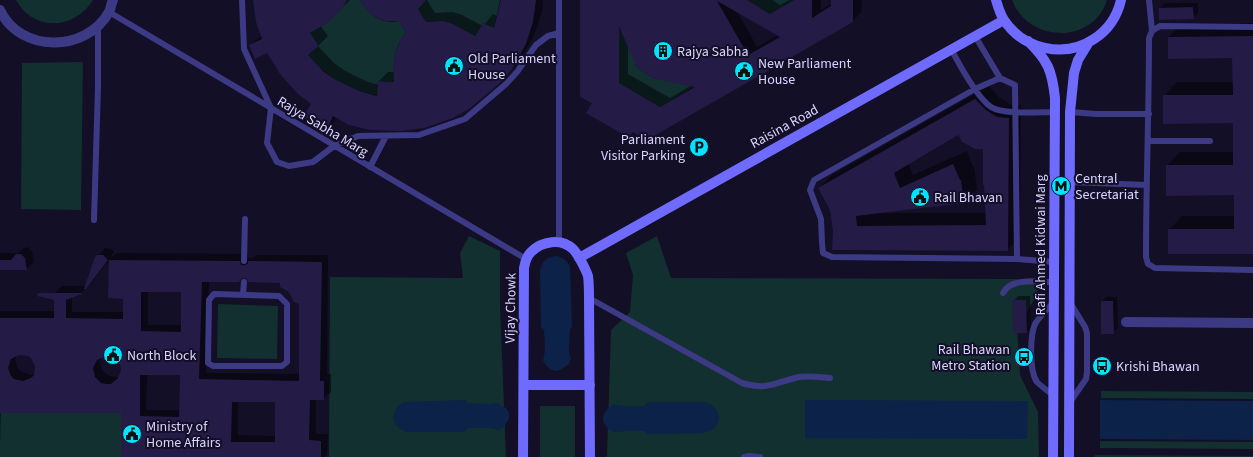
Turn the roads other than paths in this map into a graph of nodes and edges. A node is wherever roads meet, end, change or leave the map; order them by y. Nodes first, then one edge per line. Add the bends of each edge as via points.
1 (113, 0) edge
2 (242, 0) edge
3 (559, 0) edge
4 (996, 0) edge
5 (1121, 0) edge
6 (1149, 0) edge
7 (0, 10) edge
8 (109, 12) junction
9 (1004, 20) junction
10 (98, 24) junction
11 (1253, 27) edge
12 (1152, 31) junction
13 (559, 33) junction
14 (975, 36) junction
15 (1028, 41) junction
16 (1089, 42) junction
17 (950, 49) junction
18 (1000, 78) junction
19 (975, 89) junction
20 (271, 108) junction
21 (1016, 112) junction
22 (1055, 112) junction
23 (1070, 112) junction
24 (1149, 114) junction
25 (386, 136) junction
26 (1148, 141) junction
27 (1210, 141) dead end
28 (334, 146) junction
29 (370, 167) junction
30 (1070, 182) junction
31 (1146, 184) junction
32 (245, 219) dead end
33 (94, 220) dead end
34 (559, 242) junction
35 (579, 258) junction
36 (1017, 258) junction
37 (526, 259) junction
38 (244, 261) dead end
39 (1054, 262) junction
40 (1253, 270) edge
41 (244, 282) dead end
42 (1054, 282) junction
43 (1003, 293) dead end
44 (243, 295) junction
45 (589, 298) junction
46 (1069, 301) junction
47 (1054, 302) junction
48 (1126, 322) dead end
49 (1253, 323) edge
50 (830, 378) dead end
51 (524, 385) junction
52 (590, 385) junction
53 (1054, 396) junction
54 (1069, 403) junction
55 (523, 457) edge
56 (590, 457) edge
57 (744, 457) edge
58 (760, 457) edge
59 (1053, 457) edge
60 (1069, 457) edge

1 - 8 street
2 - 20 lane via 244,49
3 - 13 lane
4 - 9 main road
5 - 16 main road via 1111,24
6 - 12 lane
7 - 10 street via 20,33 43,42 68,42 86,34
8 - 10 street
8 - 20 lane, Rajya Sabha Marg
9 - 14 main road, Raisina Road
9 - 15 main road via 1018,35
10 - 33 lane
11 - 12 lane via 1160,26
12 - 24 lane via 1149,38
13 - 25 lane via 548,36 536,45 506,84 465,119 419,135
13 - 34 lane
14 - 17 main road, Raisina Road
14 - 18 lane
15 - 16 main road via 1061,50 1076,48
15 - 22 main road, Rafi Ahmed Kidwai Marg via 1049,67
16 - 23 main road, Rafi Ahmed Kidwai Marg via 1074,72
17 - 19 lane
17 - 35 main road, Raisina Road
18 - 19 lane
18 - 21 lane via 1015,85
19 - 21 lane via 991,107
19 - 36 lane via 814,180 810,190 821,219 823,253 832,257
20 - 28 lane, Rajya Sabha Marg
20 - 28 lane via 267,143 277,162 289,166 313,162
21 - 22 lane
21 - 36 lane
22 - 39 main road, Rafi Ahmed Kidwai Marg
23 - 24 lane
23 - 30 main road, Rafi Ahmed Kidwai Marg
24 - 26 lane
25 - 28 lane via 358,136
25 - 29 lane
26 - 27 lane
26 - 31 lane
28 - 29 lane, Rajya Sabha Marg
29 - 37 lane, Rajya Sabha Marg
30 - 31 lane
30 - 46 main road, Rafi Ahmed Kidwai Marg
31 - 40 lane via 1148,264 1155,268
32 - 38 lane
34 - 35 main road via 572,249
34 - 37 main road, Vijay Chowk via 542,243 530,252
35 - 45 main road via 588,276
36 - 39 lane
37 - 51 main road, Vijay Chowk
39 - 42 main road, Rafi Ahmed Kidwai Marg
41 - 44 lane
42 - 43 lane via 1019,282 1006,288
42 - 47 main road, Rafi Ahmed Kidwai Marg
44 - 44 lane via 279,296 287,304 287,362 282,366 213,366 208,363 209,300 214,294
45 - 50 lane via 742,383 764,387 808,376
45 - 52 main road
46 - 54 main road, Rafi Ahmed Kidwai Marg
46 - 54 lane via 1087,333 1086,379
47 - 53 main road, Rafi Ahmed Kidwai Marg
47 - 53 lane via 1036,323 1032,337 1031,363 1037,381
48 - 49 street
51 - 52 main road
51 - 55 main road, Vijay Chowk
52 - 56 main road
53 - 59 main road, Rafi Ahmed Kidwai Marg
54 - 60 main road, Rafi Ahmed Kidwai Marg
57 - 58 lane

